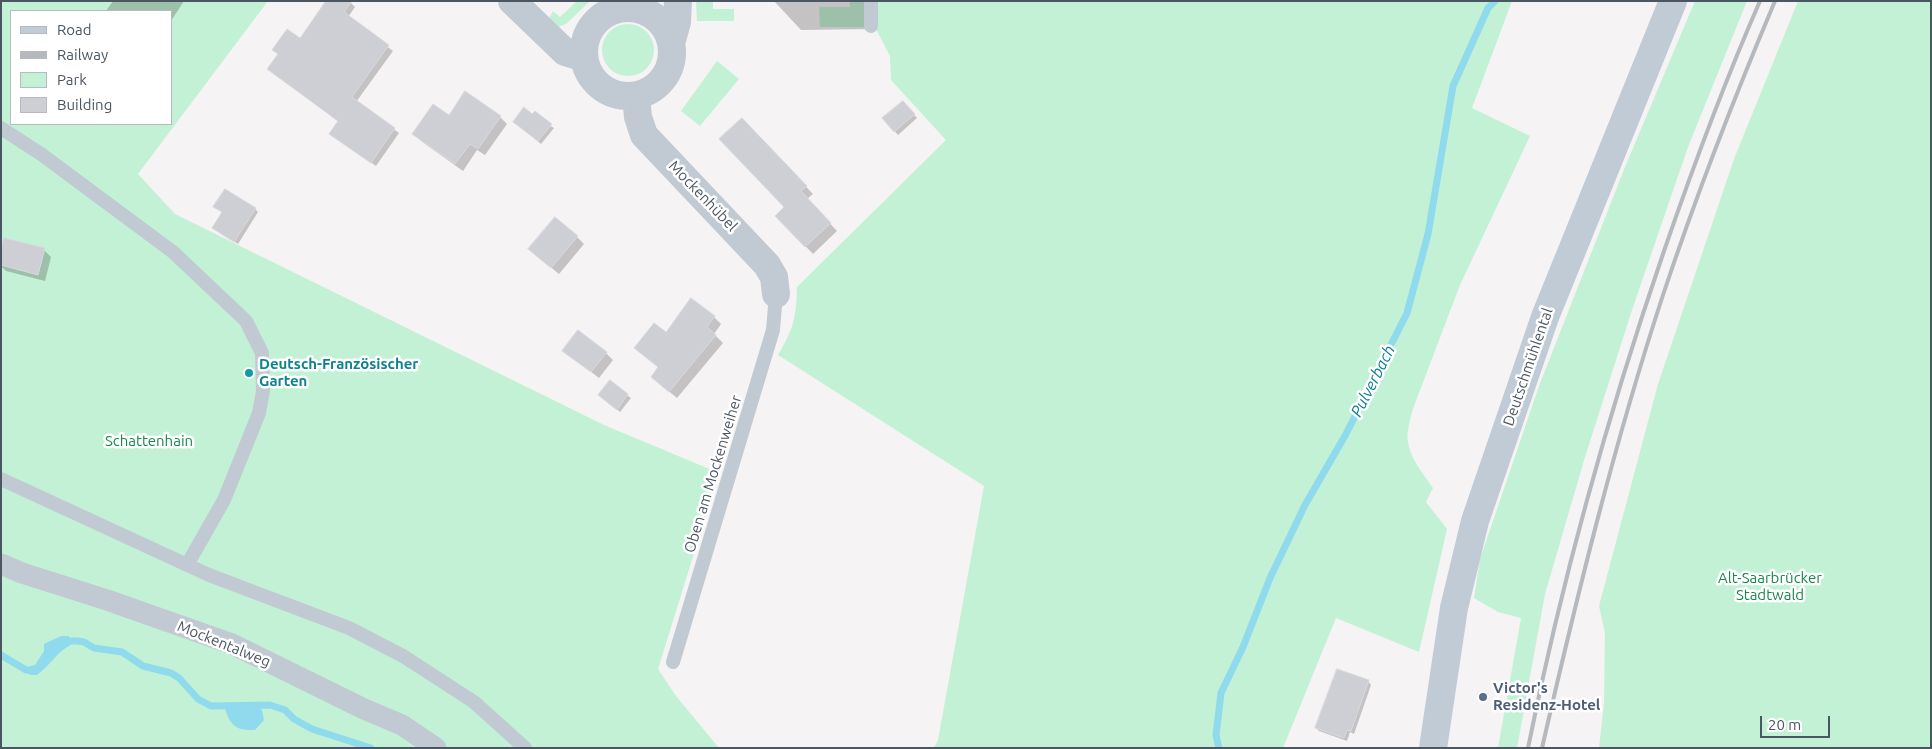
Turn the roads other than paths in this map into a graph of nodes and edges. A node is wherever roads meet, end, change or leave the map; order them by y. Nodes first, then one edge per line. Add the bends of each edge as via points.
1 (512, 1) edge
2 (678, 1) edge
3 (871, 1) edge
4 (1674, 1) edge
5 (620, 5) edge
6 (871, 26) dead end
7 (672, 40) junction
8 (584, 58) junction
9 (636, 96) junction
10 (1, 128) edge
11 (776, 294) joint
12 (1, 479) edge
13 (1, 564) edge
14 (186, 565) junction
15 (673, 662) dead end
16 (436, 748) edge
17 (526, 748) edge
18 (1433, 748) edge

1 - 8 street via 565,52
2 - 7 street
3 - 6 lane
4 - 18 main road, Deutschmühlental via 1545,317 1475,521 1454,608
5 - 7 street via 645,10 662,22
5 - 8 street via 594,23 584,46
7 - 9 street via 673,56 669,71 650,91
8 - 9 street via 596,84 608,92
9 - 11 street, Mockenhübel via 644,134 767,265 774,277
10 - 14 lane via 41,154 184,262 246,321 262,353 263,391 259,413 224,500
11 - 15 lane, Oben am Mockenweiher via 773,330
12 - 14 lane
13 - 16 street, Mockentalweg via 22,574 232,644 402,725
14 - 17 lane via 349,628 403,656 474,702

